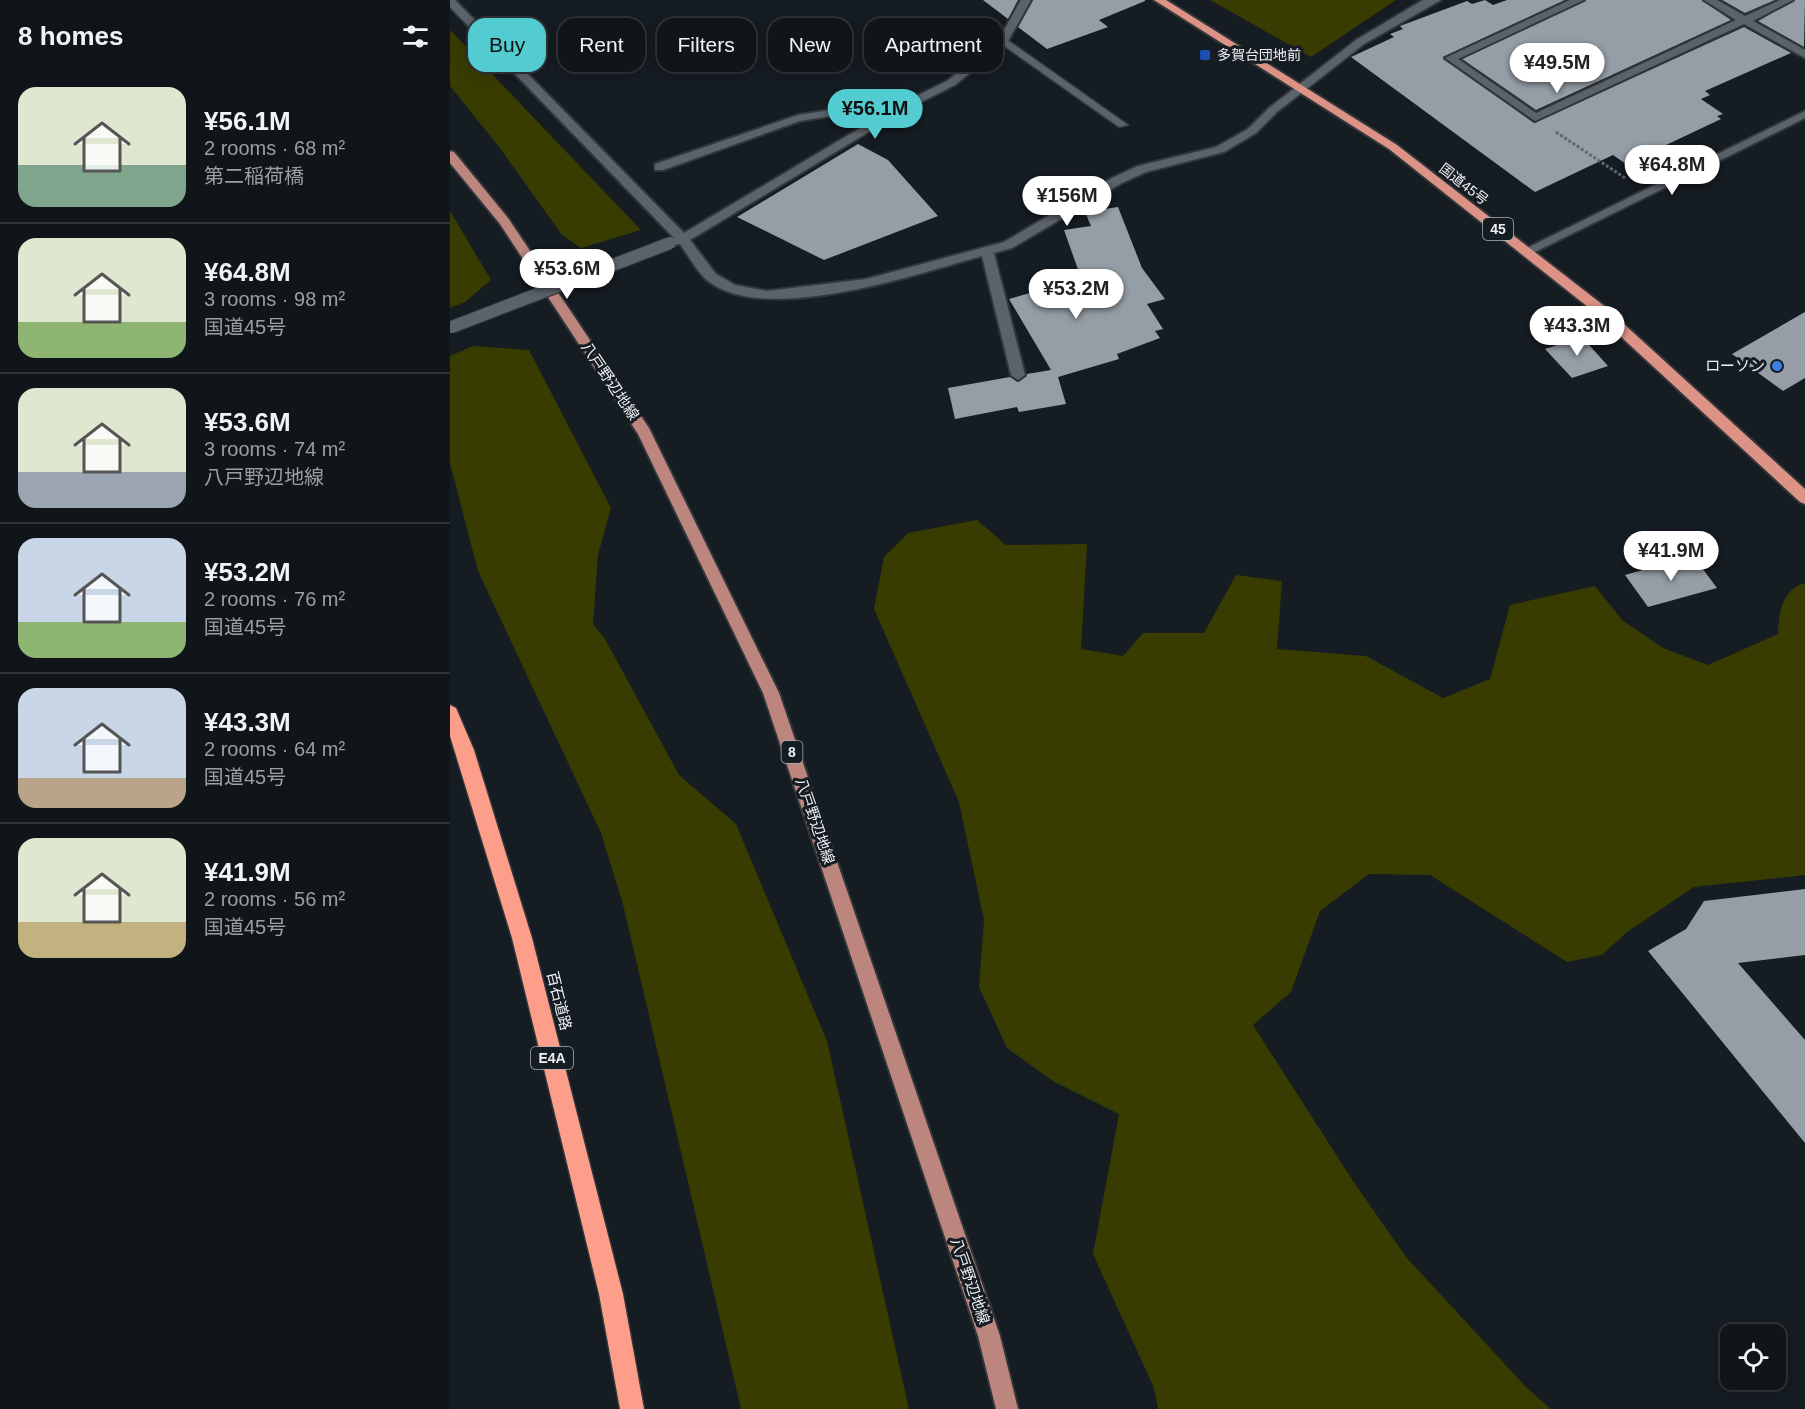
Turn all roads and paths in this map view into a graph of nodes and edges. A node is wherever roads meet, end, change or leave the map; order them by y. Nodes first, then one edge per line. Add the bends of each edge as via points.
1 (1026, 0) edge
2 (1159, 0) edge
3 (1436, 0) edge
4 (1579, 0) edge
5 (1709, 0) edge
6 (1788, 0) edge
7 (450, 1) edge
8 (1745, 20) junction
9 (1003, 40) joint
10 (1805, 55) edge
11 (964, 72) edge
12 (1301, 89) junction
13 (900, 108) junction
14 (1805, 114) edge
15 (1535, 118) junction
16 (1123, 125) dead end
17 (450, 155) edge
18 (659, 167) dead end
19 (1646, 192) junction
20 (683, 239) junction
21 (987, 250) junction
22 (1527, 251) junction
23 (451, 328) edge
24 (1018, 375) dead end
25 (1805, 498) edge
26 (450, 713) edge
27 (632, 1409) edge
28 (1007, 1409) edge

1 - 9 street
2 - 12 highway, 国道45号 / 45
3 - 12 street via 1360,42
4 - 15 street via 1450,58
5 - 8 street
6 - 8 street
7 - 20 street
8 - 10 street
8 - 15 street
9 - 16 lane
11 - 13 street via 951,83
12 - 21 street via 1252,131 1220,150 1142,169 1008,245
12 - 22 highway, 国道45号 / 45 via 1393,147
13 - 18 street via 798,118
13 - 20 street
14 - 19 street
15 - 19 path
17 - 28 main road, 八戸野辺地線 / 8 via 504,221 644,432 771,693 989,1336
19 - 22 street
20 - 21 street via 711,277 732,289 767,295 866,283
20 - 23 street, bridge
21 - 24 street
22 - 25 highway, 国道45号 / 45 via 1598,308
26 - 27 highway, 百石道路 / E4A via 465,750 522,938 611,1294

